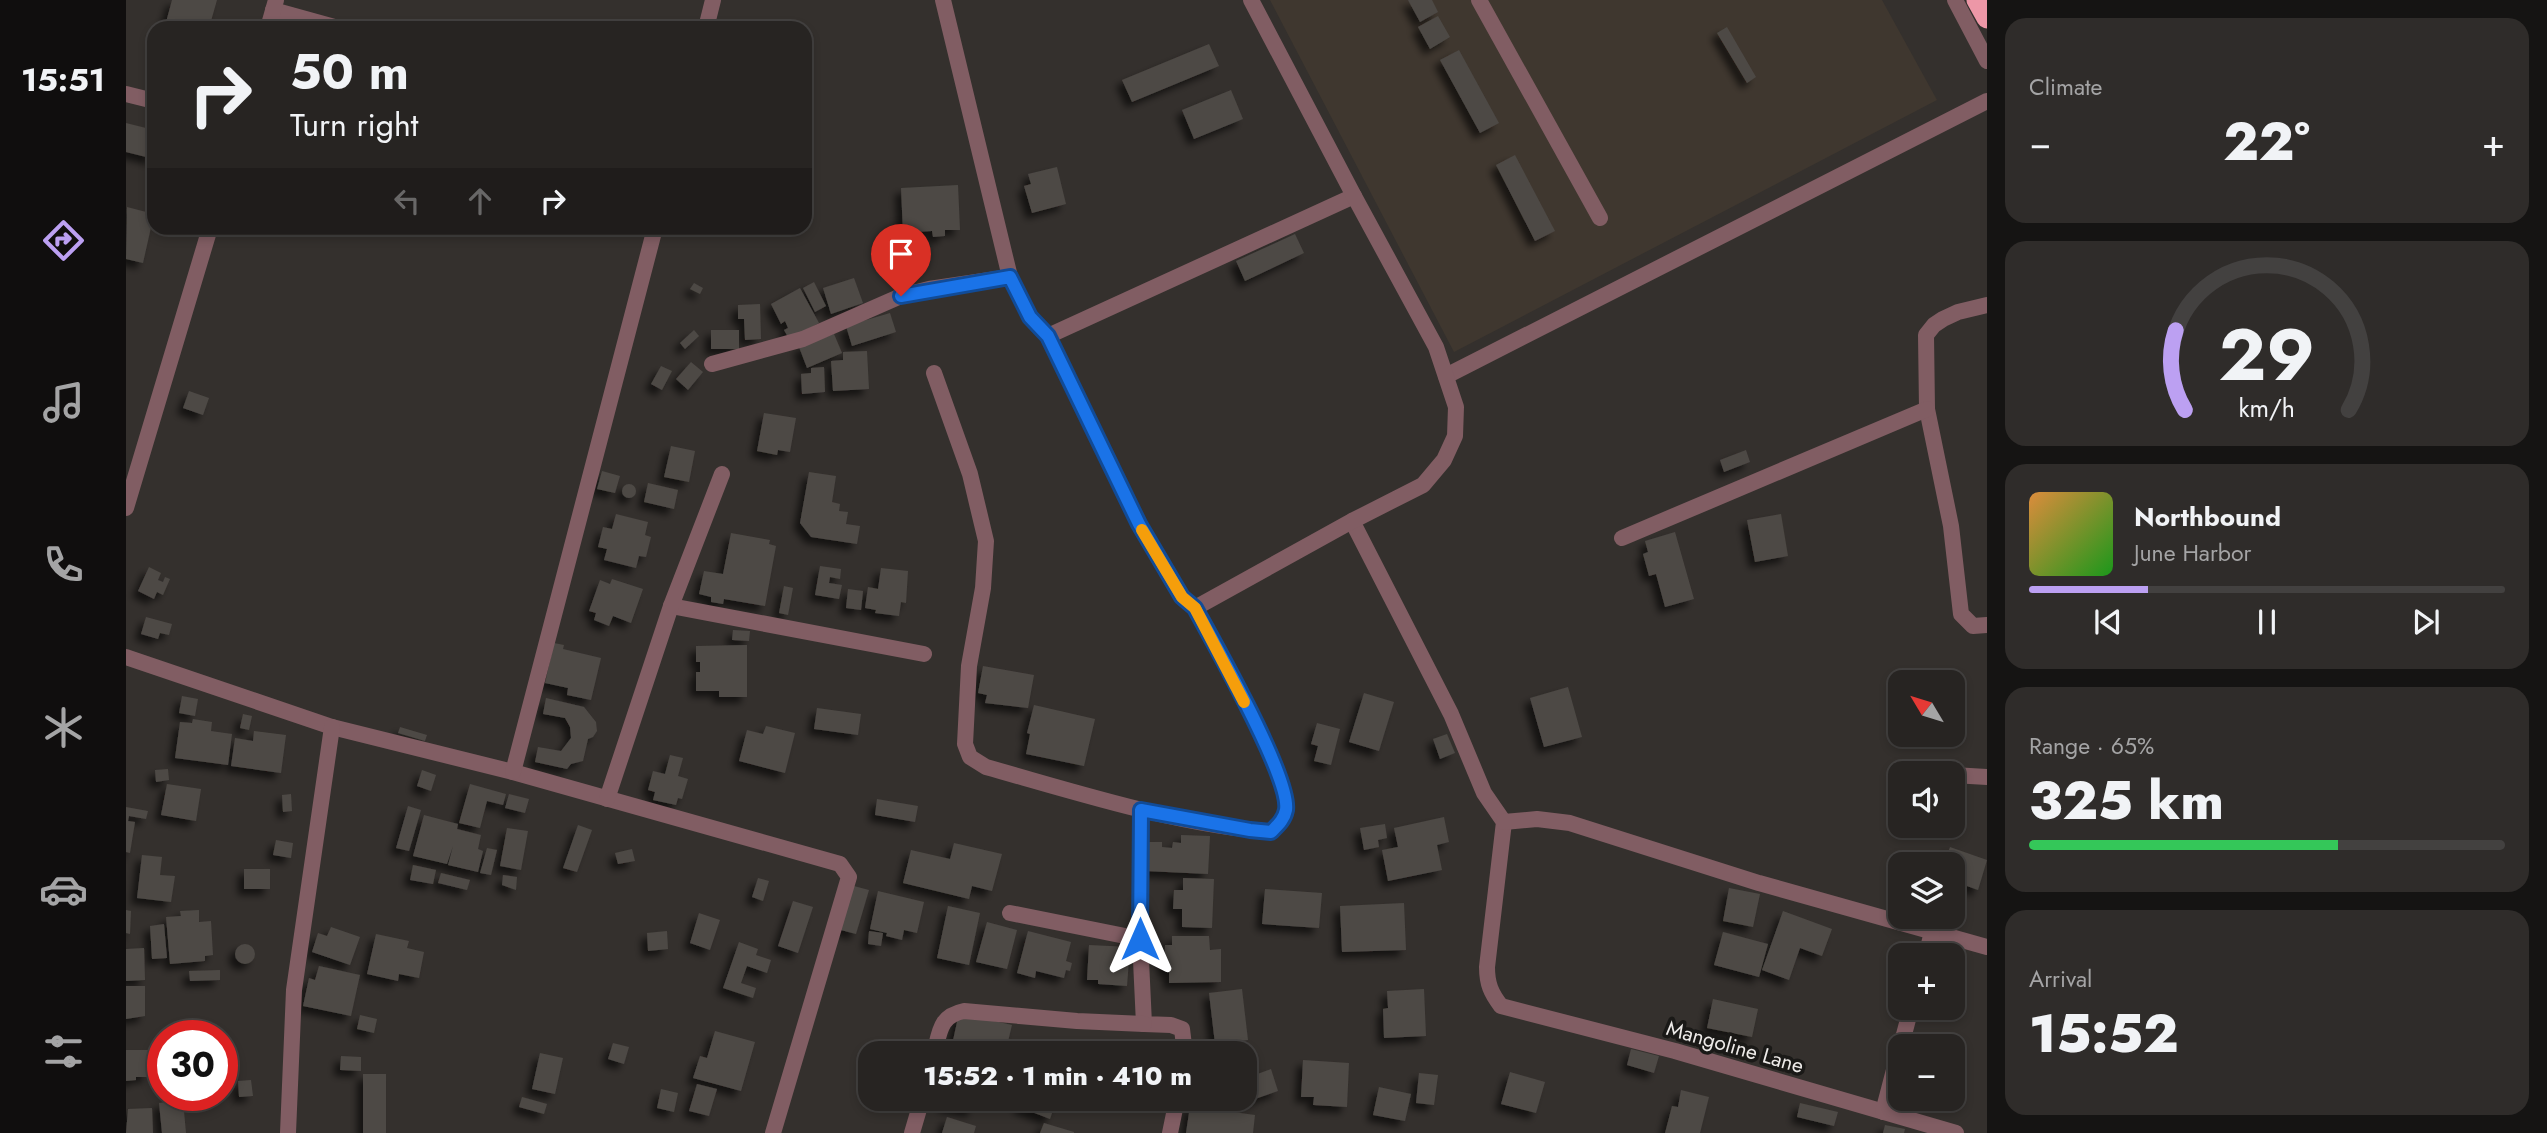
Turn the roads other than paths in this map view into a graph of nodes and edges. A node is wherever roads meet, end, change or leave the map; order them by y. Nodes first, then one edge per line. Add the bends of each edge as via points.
1 (713, 0) edge
2 (943, 0) edge
3 (1251, 0) edge
4 (1479, 0) edge
5 (1955, 0) edge
6 (1977, 0) edge
7 (274, 5) edge
8 (1987, 18) edge
9 (319, 21) edge
10 (708, 21) edge
11 (1987, 61) edge
12 (126, 94) edge
13 (147, 99) edge
14 (1987, 101) edge
15 (1354, 196) junction
16 (1600, 218) dead end
17 (208, 235) edge
18 (653, 235) edge
19 (1010, 277) junction
20 (1987, 305) edge
21 (1048, 336) junction
22 (712, 363) dead end
23 (934, 373) dead end
24 (1446, 376) junction
25 (1927, 409) junction
26 (722, 474) dead end
27 (126, 508) edge
28 (1352, 521) junction
29 (1622, 538) dead end
30 (671, 606) junction
31 (1195, 608) junction
32 (1987, 625) edge
33 (924, 654) dead end
34 (126, 657) edge
35 (332, 727) junction
36 (513, 772) junction
37 (1965, 776) edge
38 (1987, 778) edge
39 (607, 799) junction
40 (1141, 810) junction
41 (1504, 822) junction
42 (1010, 913) dead end
43 (1932, 932) junction
44 (1140, 939) junction
45 (1929, 943) edge
46 (1987, 947) edge
47 (1144, 1024) junction
48 (938, 1041) edge
49 (1184, 1041) edge
50 (1888, 1094) edge
51 (918, 1111) edge
52 (1175, 1111) edge
53 (1883, 1112) junction
54 (288, 1133) edge
55 (772, 1133) edge
56 (912, 1133) edge
57 (1170, 1133) edge
58 (1956, 1133) edge

1 - 10 street
2 - 19 street
3 - 15 street
4 - 16 street
5 - 11 street
6 - 8 highway
7 - 9 street
12 - 13 street
14 - 24 street
15 - 21 street
15 - 24 street via 1436,347
17 - 27 street
18 - 36 street
19 - 21 street via 1030,317
19 - 22 street via 901,296 803,338
20 - 25 street via 1943,319 1926,335
21 - 31 street via 1139,524 1182,597
23 - 40 street via 970,474 986,541 969,666 965,744 970,757 986,767
24 - 28 street via 1456,407 1455,436 1444,460 1423,485
25 - 29 street
25 - 32 street via 1951,526 1961,614 1973,626
26 - 30 street
28 - 31 street
28 - 41 street via 1451,714 1484,793
30 - 33 street
30 - 39 street
31 - 40 street via 1267,748 1286,808 1281,823 1271,832
34 - 35 street
35 - 36 street
35 - 54 street via 294,990
36 - 39 street
37 - 38 street
39 - 55 street via 830,860 840,864 849,877
40 - 44 street
41 - 43 street via 1570,823
41 - 53 street, Mangoline Lane via 1487,967 1487,982 1501,1006
42 - 44 street
43 - 45 street
43 - 46 street
44 - 47 street
47 - 48 street via 964,1011 951,1014 943,1023
47 - 49 street via 1182,1028
50 - 53 street
51 - 56 street
52 - 57 street
53 - 58 street, Mangoline Lane

